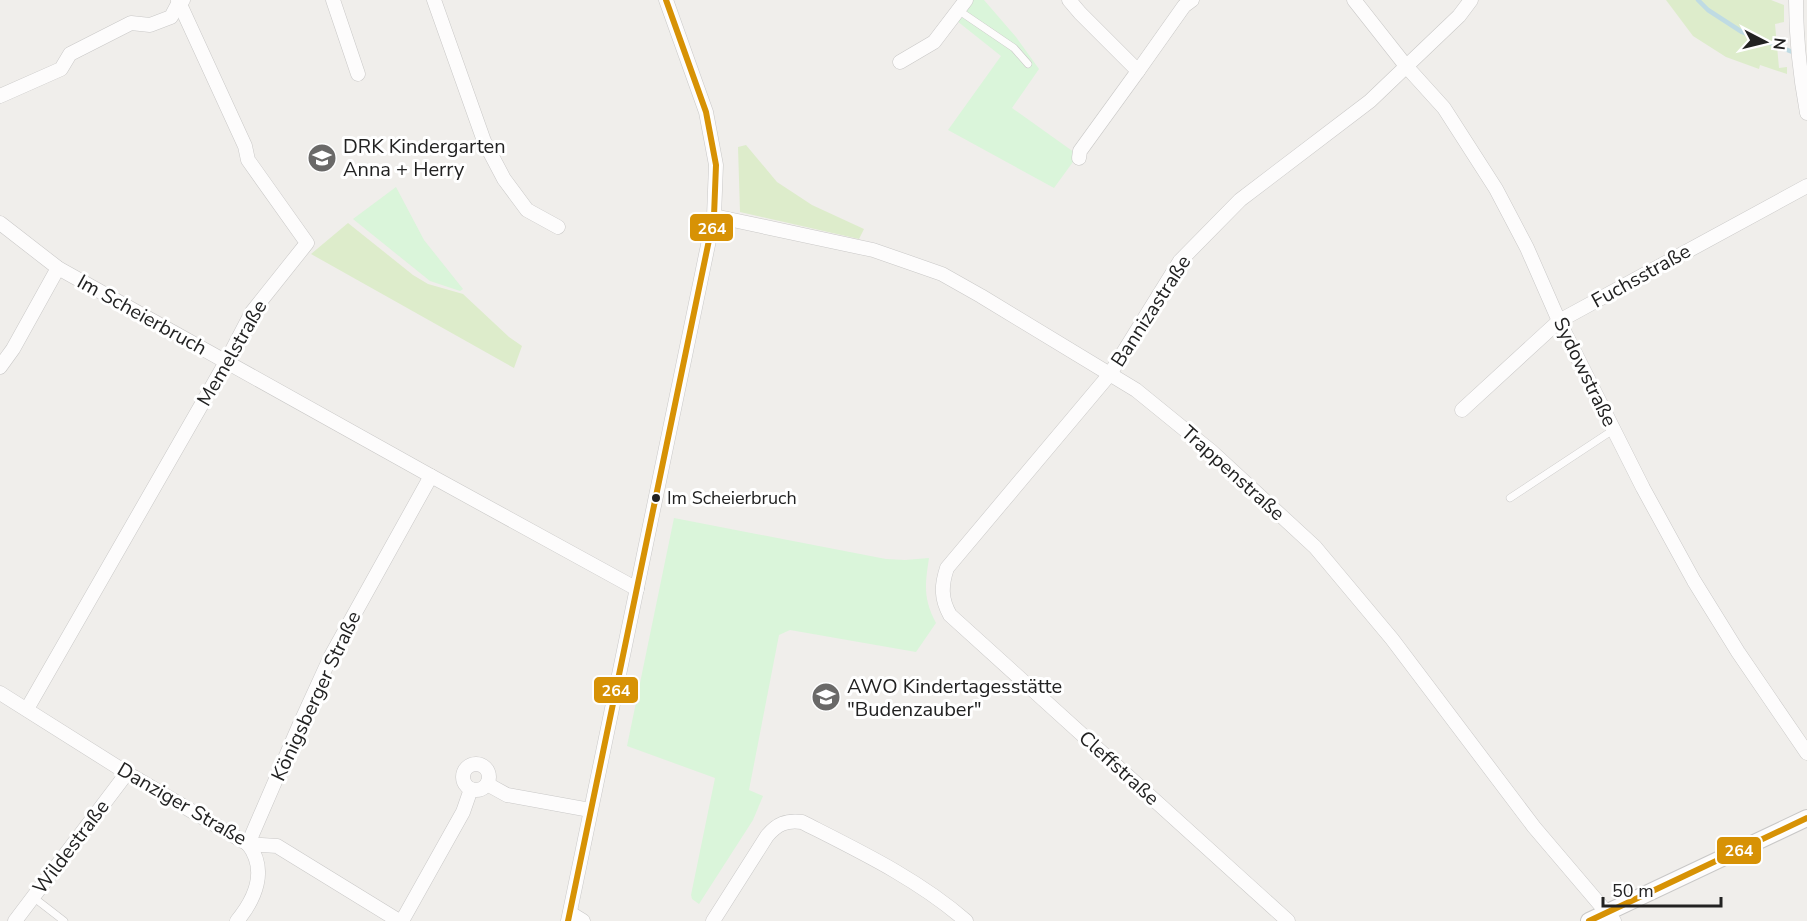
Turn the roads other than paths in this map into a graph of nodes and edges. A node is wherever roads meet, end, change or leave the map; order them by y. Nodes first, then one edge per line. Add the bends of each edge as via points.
1 (333, 0) edge
2 (434, 0) edge
3 (666, 0) edge
4 (1069, 0) edge
5 (1192, 0) edge
6 (1354, 0) edge
7 (1471, 0) edge
8 (1796, 0) edge
9 (180, 1) edge
10 (962, 5) edge
11 (900, 62) dead end
12 (1028, 64) dead end
13 (1406, 66) junction
14 (1138, 71) junction
15 (358, 74) dead end
16 (0, 96) edge
17 (1807, 112) edge
18 (1079, 158) dead end
19 (1807, 186) edge
20 (714, 216) junction
21 (0, 224) edge
22 (558, 227) dead end
23 (58, 268) junction
24 (1558, 321) junction
25 (226, 362) junction
26 (0, 367) edge
27 (1110, 374) junction
28 (1462, 410) dead end
29 (1613, 430) junction
30 (430, 476) junction
31 (1510, 498) dead end
32 (637, 589) junction
33 (950, 615) joint
34 (0, 693) edge
35 (27, 709) junction
36 (1807, 753) edge
37 (127, 773) junction
38 (487, 784) junction
39 (471, 789) junction
40 (590, 810) junction
41 (1807, 818) edge
42 (248, 844) junction
43 (33, 897) junction
44 (569, 917) edge
45 (1611, 917) edge
46 (15, 921) edge
47 (64, 921) edge
48 (237, 921) edge
49 (401, 921) edge
50 (583, 921) edge
51 (713, 921) edge
52 (966, 921) edge
53 (1288, 921) edge
54 (1589, 921) edge

1 - 15 street
2 - 22 street via 484,141 504,179 527,210
3 - 20 street via 706,112 716,165
4 - 14 street
5 - 14 street
6 - 13 street, Sydowstraße
7 - 13 street, Bannizastraße
8 - 17 street
9 - 16 street via 171,17 150,26 131,23 70,54 61,69
9 - 25 street, Memelstraße via 248,160 307,243 252,312
10 - 11 street via 934,42
10 - 12 lane
13 - 24 street, Sydowstraße via 1444,108 1496,189
13 - 27 street, Bannizastraße via 1370,101 1240,200 1180,261
14 - 18 street via 1080,151
19 - 24 street, Fuchsstraße
20 - 27 street, Trappenstraße via 873,250 942,274
20 - 32 street
21 - 23 street, Im Scheierbruch
23 - 25 street, Im Scheierbruch
23 - 26 street
24 - 28 street, Fuchsstraße
24 - 29 street, Sydowstraße
25 - 30 street, Im Scheierbruch
25 - 35 street, Memelstraße
27 - 33 street, Bannizastraße via 946,568 942,598
27 - 45 street, Trappenstraße via 1136,390 1211,451 1315,547 1392,639 1534,827
29 - 31 lane
29 - 36 street, Sydowstraße via 1694,581
30 - 32 street, Im Scheierbruch
30 - 42 street, Königsberger Straße via 331,656
32 - 40 street
33 - 53 street, Cleffstraße
34 - 35 street, Danziger Straße
35 - 37 street, Danziger Straße
37 - 42 street, Danziger Straße
37 - 43 street, Wildestraße
38 - 39 street
38 - 39 street via 486,770 472,765 463,777
38 - 40 street via 507,795
39 - 49 street via 463,812
40 - 44 street
41 - 45 street
42 - 48 street via 257,859 258,878 253,899
42 - 49 street, Danziger Straße via 277,846
43 - 46 street, Wildestraße
43 - 47 lane
44 - 50 street
45 - 54 street
51 - 52 street via 767,836 780,824 794,821 869,856

